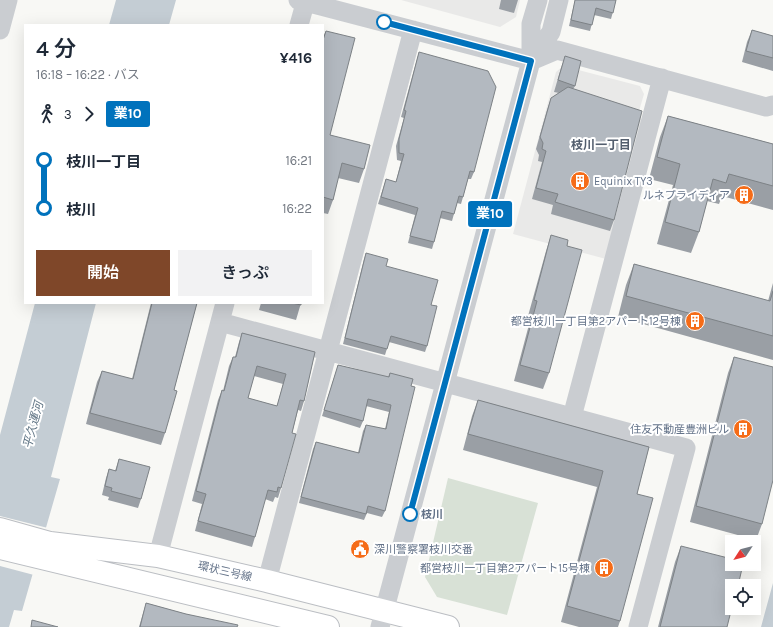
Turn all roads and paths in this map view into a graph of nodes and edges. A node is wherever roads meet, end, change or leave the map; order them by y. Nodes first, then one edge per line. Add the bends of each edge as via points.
1 (8, 0) edge
2 (538, 0) edge
3 (559, 0) edge
4 (303, 1) edge
5 (299, 24) edge
6 (0, 30) edge
7 (413, 30) junction
8 (531, 61) junction
9 (662, 78) junction
10 (773, 105) edge
11 (225, 304) edge
12 (220, 322) junction
13 (328, 351) junction
14 (445, 381) junction
15 (572, 417) junction
16 (0, 529) edge
17 (0, 548) edge
18 (48, 551) junction
19 (158, 556) junction
20 (267, 581) junction
21 (382, 619) edge
22 (328, 627) edge
23 (448, 627) edge
24 (638, 627) edge

1 - 6 street
2 - 8 street via 532,24
3 - 8 street via 551,32
4 - 5 street
4 - 7 street
7 - 8 street
7 - 13 street
8 - 9 street via 557,50
8 - 14 street
9 - 10 street via 766,107
9 - 15 street
11 - 12 street
12 - 13 street
12 - 19 street
13 - 14 street
13 - 20 street
14 - 15 street
14 - 21 street
15 - 24 street via 686,448
16 - 18 main road, 環状三号線
17 - 18 main road, 環状三号線
18 - 19 main road, 環状三号線
18 - 22 main road, 環状三号線
19 - 20 main road, 環状三号線
20 - 21 main road, 環状三号線
21 - 23 main road, 環状三号線

